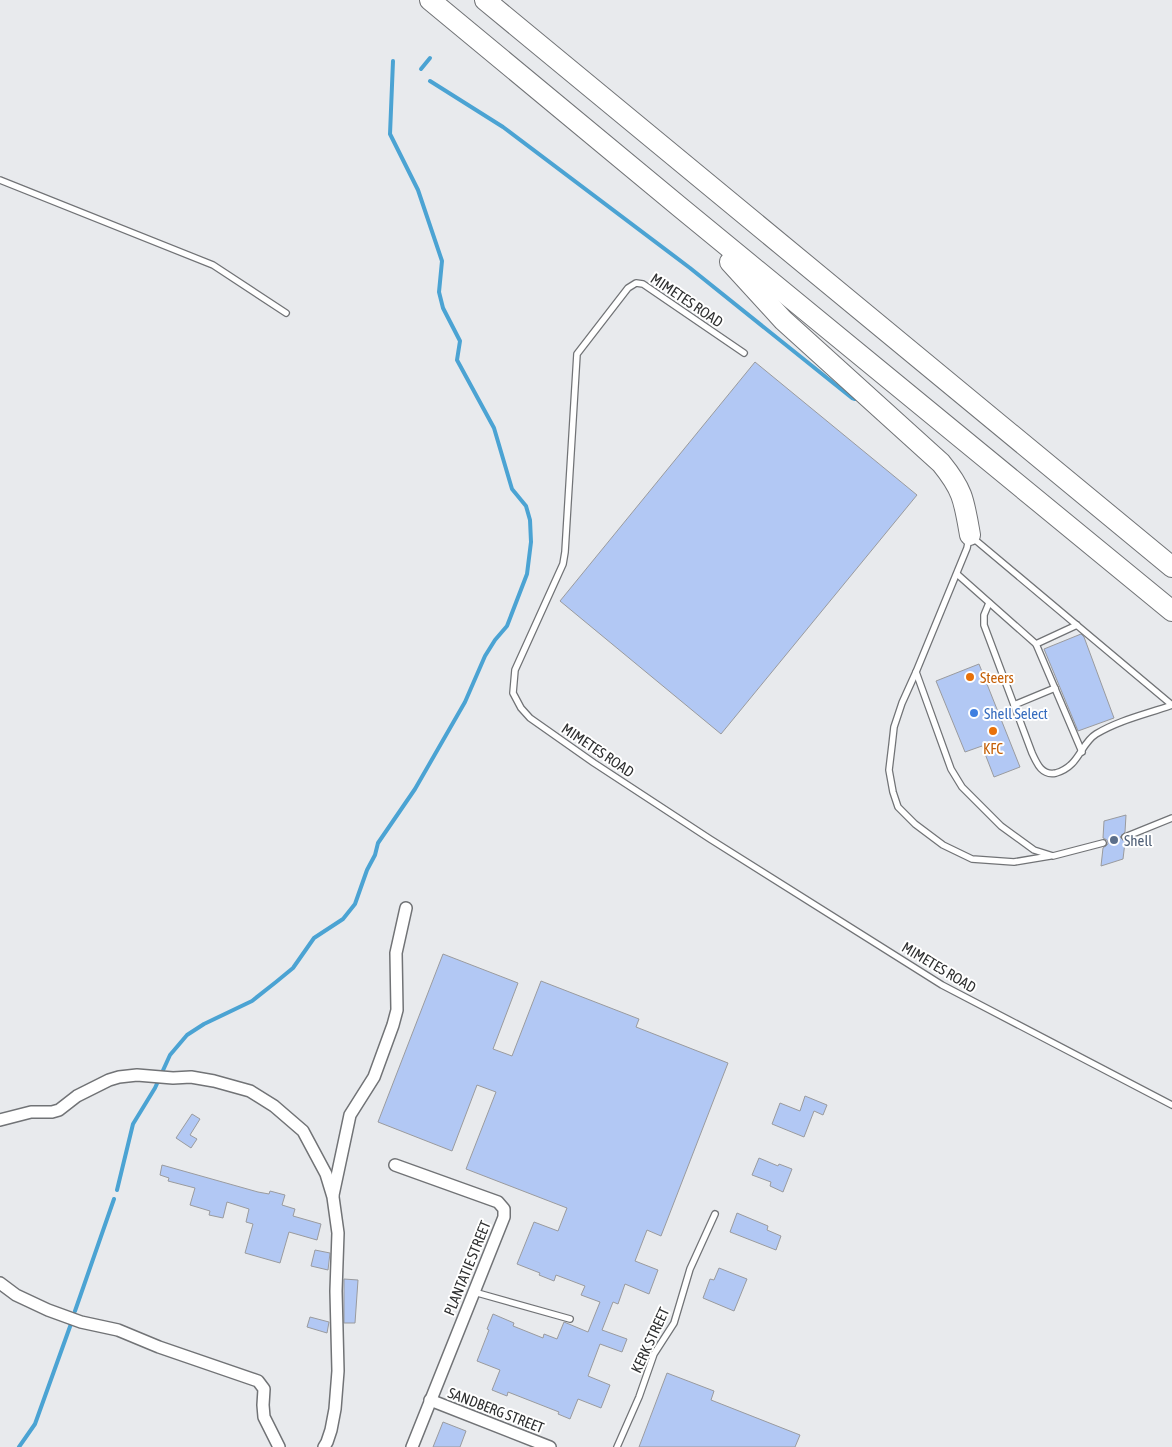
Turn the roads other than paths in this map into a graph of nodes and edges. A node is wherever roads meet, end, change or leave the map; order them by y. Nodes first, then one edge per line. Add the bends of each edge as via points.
1 (430, 0) edge
2 (485, 0) edge
3 (0, 180) edge
4 (681, 208) junction
5 (286, 313) dead end
6 (744, 353) dead end
7 (970, 535) junction
8 (1172, 567) edge
9 (957, 574) junction
10 (989, 603) junction
11 (1172, 611) edge
12 (1077, 625) junction
13 (1036, 644) junction
14 (916, 672) junction
15 (1055, 688) junction
16 (1014, 705) junction
17 (1172, 705) edge
18 (1082, 752) junction
19 (1172, 818) edge
20 (1125, 837) dead end
21 (1103, 843) dead end
22 (1053, 856) junction
23 (406, 908) dead end
24 (1172, 1105) edge
25 (0, 1120) edge
26 (395, 1165) dead end
27 (333, 1197) junction
28 (715, 1214) dead end
29 (0, 1282) edge
30 (473, 1292) junction
31 (570, 1319) dead end
32 (430, 1400) junction
33 (279, 1447) edge
34 (324, 1447) edge
35 (412, 1447) edge
36 (550, 1447) edge
37 (617, 1447) edge

1 - 4 highway
2 - 8 highway
3 - 5 lane via 212,265
4 - 7 highway via 784,320 941,463 963,495
4 - 11 highway
6 - 24 lane, MIMETES ROAD via 643,284 636,283 628,288 577,354 565,552 563,564 515,670 513,694 520,708 594,763 934,981
7 - 9 lane
7 - 12 lane
9 - 10 lane
9 - 14 lane
10 - 13 lane
10 - 16 lane via 984,625
12 - 13 lane
12 - 17 lane
13 - 15 lane
14 - 22 lane via 951,769 962,787 1001,826 1034,850
14 - 22 lane via 894,727 889,770 898,807 943,845 972,859 1014,862
15 - 16 lane
15 - 18 lane
16 - 18 lane via 1032,753 1045,773 1064,770
17 - 18 lane via 1094,735
19 - 20 lane
21 - 22 lane
23 - 27 street via 396,952 397,1010 394,1025 374,1077 350,1115
25 - 27 street via 31,1112 59,1110 83,1093 119,1077 191,1077 214,1081 250,1091 274,1106 302,1131 326,1174
26 - 30 street, PLANTATIE STREET via 498,1202 504,1209 504,1217
27 - 34 street via 338,1233 338,1371 332,1423
28 - 37 lane, KERK STREET via 690,1269 674,1323 650,1364
29 - 33 street via 16,1295 48,1310 118,1330 159,1348 258,1381 264,1389 264,1417
30 - 31 lane
30 - 32 street, PLANTATIE STREET
32 - 35 street, PLANTATIE STREET
32 - 36 street, SANDBERG STREET

